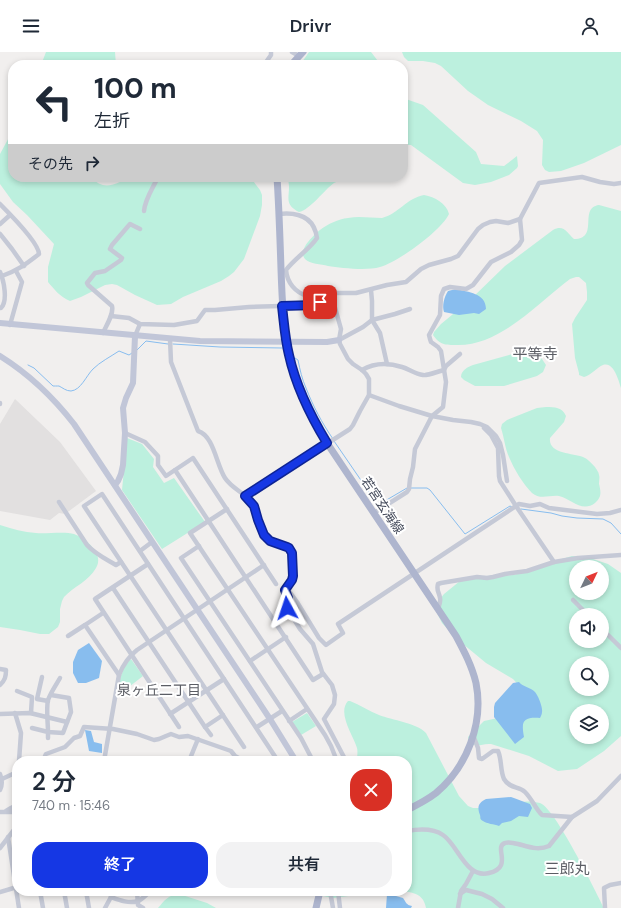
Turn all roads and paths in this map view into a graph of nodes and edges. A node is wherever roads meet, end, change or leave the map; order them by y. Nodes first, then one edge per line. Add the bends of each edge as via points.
1 (292, 52) edge
2 (301, 54) edge
3 (156, 182) edge
4 (277, 182) edge
5 (621, 183) edge
6 (0, 204) edge
7 (144, 211) dead end
8 (279, 214) junction
9 (10, 215) junction
10 (520, 219) junction
11 (0, 224) edge
12 (140, 229) dead end
13 (0, 234) edge
14 (24, 266) junction
15 (16, 271) junction
16 (1, 274) edge
17 (371, 290) junction
18 (324, 297) junction
19 (282, 306) junction
20 (0, 308) edge
21 (410, 309) dead end
22 (111, 316) junction
23 (372, 320) junction
24 (0, 323) edge
25 (10, 324) junction
26 (140, 324) junction
27 (103, 333) junction
28 (135, 336) junction
29 (170, 339) junction
30 (339, 340) junction
31 (287, 342) junction
32 (460, 354) dead end
33 (0, 356) edge
34 (387, 364) junction
35 (362, 370) junction
36 (444, 370) junction
37 (369, 395) junction
38 (432, 416) junction
39 (480, 424) junction
40 (126, 433) junction
41 (327, 443) junction
42 (175, 470) junction
43 (506, 481) dead end
44 (115, 485) junction
45 (245, 496) junction
46 (59, 502) dead end
47 (516, 506) junction
48 (227, 509) junction
49 (621, 510) edge
50 (374, 513) junction
51 (208, 521) junction
52 (152, 542) junction
53 (199, 546) junction
54 (140, 550) junction
55 (621, 555) edge
56 (121, 562) junction
57 (554, 562) junction
58 (148, 564) junction
59 (264, 565) junction
60 (415, 573) junction
61 (130, 576) junction
62 (246, 578) junction
63 (276, 584) dead end
64 (286, 587) junction
65 (112, 588) junction
66 (228, 590) junction
67 (573, 600) dead end
68 (210, 602) junction
69 (581, 608) edge
70 (438, 609) junction
71 (197, 610) junction
72 (103, 613) junction
73 (184, 618) junction
74 (85, 625) junction
75 (167, 630) junction
76 (68, 636) dead end
77 (609, 636) edge
78 (286, 637) junction
79 (149, 642) junction
80 (621, 648) edge
81 (267, 649) junction
82 (131, 655) junction
83 (250, 661) junction
84 (0, 669) edge
85 (323, 674) junction
86 (119, 675) junction
87 (42, 677) dead end
88 (60, 678) dead end
89 (224, 679) junction
90 (0, 684) edge
91 (206, 690) junction
92 (17, 691) dead end
93 (51, 695) junction
94 (48, 701) junction
95 (188, 702) junction
96 (307, 709) junction
97 (282, 711) junction
98 (15, 713) junction
99 (31, 713) junction
100 (0, 714) edge
101 (170, 714) junction
102 (223, 715) junction
103 (48, 718) junction
104 (270, 719) junction
105 (289, 720) junction
106 (67, 722) junction
107 (179, 727) dead end
108 (205, 727) junction
109 (257, 727) junction
110 (32, 728) dead end
111 (109, 730) junction
112 (48, 732) junction
113 (210, 735) dead end
114 (473, 736) junction
115 (48, 738) dead end
116 (198, 739) junction
117 (244, 747) dead end
118 (19, 756) edge
119 (45, 756) edge
120 (105, 756) edge
121 (191, 756) edge
122 (235, 756) edge
123 (275, 756) edge
124 (293, 756) edge
125 (310, 756) edge
126 (335, 756) edge
127 (344, 756) edge
128 (12, 773) edge
129 (1, 776) edge
130 (621, 776) edge
131 (0, 790) edge
132 (12, 808) edge
133 (412, 808) edge
134 (12, 812) edge
135 (2, 813) edge
136 (572, 817) junction
137 (412, 831) edge
138 (12, 832) edge
139 (8, 837) junction
140 (0, 848) edge
141 (12, 862) edge
142 (473, 870) junction
143 (621, 884) edge
144 (12, 888) edge
145 (0, 892) edge
146 (460, 894) junction
147 (17, 896) edge
148 (41, 896) edge
149 (65, 896) edge
150 (87, 896) edge
151 (146, 896) edge
152 (319, 896) edge
153 (331, 896) edge
154 (339, 896) edge
155 (111, 897) joint
156 (139, 905) edge
157 (19, 908) edge
158 (43, 908) edge
159 (67, 908) edge
160 (89, 908) edge
161 (105, 908) edge
162 (316, 908) edge
163 (333, 908) edge
164 (340, 908) edge
165 (458, 908) edge
166 (503, 908) edge
167 (605, 908) edge

1 - 2 street
3 - 7 street
4 - 8 main road, 若宮玄海線
5 - 10 street via 600,182 582,177 539,183
6 - 9 street
8 - 18 street via 302,216 312,223 316,230 317,238 314,242 286,270 289,282 298,292 308,296
8 - 19 main road, 若宮玄海線
9 - 11 street
9 - 14 street via 39,250 39,254
10 - 17 street via 508,223 496,221 483,225 458,256 429,265 406,282
10 - 36 street via 522,240 519,245 491,262 473,285 466,289 444,289 440,315 429,335 431,342 440,351
12 - 22 street via 130,224 110,249 120,256 121,260 105,271 93,274 87,283 112,306
13 - 14 street
14 - 15 street
15 - 16 street
15 - 25 street via 22,282
16 - 20 street via 5,296 4,306
17 - 18 street via 356,293 338,292
17 - 23 street
18 - 19 street via 316,305
18 - 30 street via 334,304 340,329
19 - 26 street via 205,310 195,321 174,325
19 - 31 main road, 若宮玄海線
21 - 23 street
22 - 26 street via 129,318
22 - 27 street
23 - 30 street
23 - 34 street via 380,333
24 - 25 street
25 - 27 street
26 - 28 street
27 - 28 street
28 - 29 street
28 - 40 street via 133,383 123,408
29 - 31 street
29 - 45 street via 171,362 195,426 206,435 226,479
30 - 31 street
30 - 35 street via 348,359
31 - 41 main road, 若宮玄海線 via 301,394
32 - 36 street
33 - 44 street via 25,373 54,400 74,424
34 - 35 street
34 - 36 street via 424,376
35 - 37 street via 368,379
36 - 38 street via 446,382 443,407
37 - 38 street
37 - 41 street via 353,426
38 - 39 street
38 - 50 street via 415,449 409,489
39 - 43 street via 487,427 500,443
39 - 47 street via 491,435 498,448 500,481
40 - 42 street via 145,442 158,456 158,465 166,476
40 - 44 street via 121,474
41 - 45 street
41 - 50 main road, 若宮玄海線
42 - 48 street via 193,458
42 - 51 street
44 - 52 street
45 - 64 street via 254,506 264,535 270,541 287,547 292,553 293,576
46 - 56 street via 91,550 116,565
47 - 49 street via 540,504 549,508 597,514
47 - 57 street
47 - 60 street
48 - 51 street
48 - 59 street
50 - 60 main road, 若宮玄海線
51 - 53 street via 190,533
51 - 62 street
52 - 54 street
52 - 71 street
53 - 66 street
53 - 68 street via 181,558
54 - 56 street via 102,494 84,506
54 - 58 street
55 - 57 street
56 - 61 street
57 - 70 street via 526,571 438,584
58 - 61 street
58 - 73 street
59 - 62 street
59 - 63 street
60 - 64 street via 338,624 343,633 326,645
60 - 70 main road, 若宮玄海線
61 - 65 street
61 - 75 street
62 - 66 street
62 - 78 street
64 - 85 street via 287,608 313,644
65 - 72 street via 95,599
65 - 79 street
66 - 68 street
66 - 81 street
67 - 69 street
68 - 71 street
68 - 83 street
70 - 114 main road, 若宮玄海線 via 465,652 473,673 478,696
71 - 73 street
71 - 104 street
72 - 74 street
72 - 82 street
73 - 75 street
73 - 89 street
74 - 76 street
74 - 86 street
75 - 79 street
75 - 91 street
77 - 80 street
78 - 81 street
78 - 85 street via 313,680
79 - 82 street
79 - 95 street
81 - 83 street
81 - 96 street
82 - 86 street via 123,664
82 - 101 street
83 - 97 street
84 - 90 street via 6,670 4,681
85 - 127 street via 332,685 335,695 334,704 324,719
86 - 111 street
87 - 94 street via 37,699
88 - 93 street
89 - 91 street
89 - 109 street
91 - 95 street
91 - 102 street
92 - 99 street via 32,697
93 - 94 street
93 - 106 street via 69,698 71,712
94 - 103 street
95 - 101 street
95 - 108 street
96 - 105 street
96 - 126 street via 325,735
97 - 104 street
97 - 105 street
98 - 99 street
98 - 100 street
98 - 118 street via 21,733
99 - 103 street
101 - 107 street
102 - 108 street
102 - 117 street
103 - 106 street
103 - 112 street
104 - 109 street
104 - 124 street
105 - 125 street
106 - 112 street via 63,733
108 - 113 street
109 - 123 street
110 - 112 street
111 - 116 street via 137,734 154,740 171,734
111 - 119 street via 84,727 80,736 65,747
111 - 120 street
112 - 115 street
114 - 133 main road, 若宮玄海線 via 462,763 450,779 435,793
114 - 136 street via 477,743 479,758 498,751 505,780 510,785 524,790 542,815
116 - 121 street
116 - 122 street via 231,751
128 - 129 street
129 - 131 street
130 - 136 street via 597,801
132 - 135 street
134 - 135 street
136 - 142 street via 549,846 534,848 505,842 500,846 503,861 499,868 489,874
137 - 142 street via 431,830 444,835
138 - 139 street
139 - 140 street
139 - 141 street
142 - 146 street
143 - 167 street via 604,888
144 - 145 street
146 - 165 street
146 - 166 street via 466,890 482,894
147 - 157 street
148 - 158 street
149 - 159 street
150 - 160 street
151 - 156 street
152 - 162 main road
153 - 163 street
154 - 164 street
155 - 156 street
155 - 161 street

